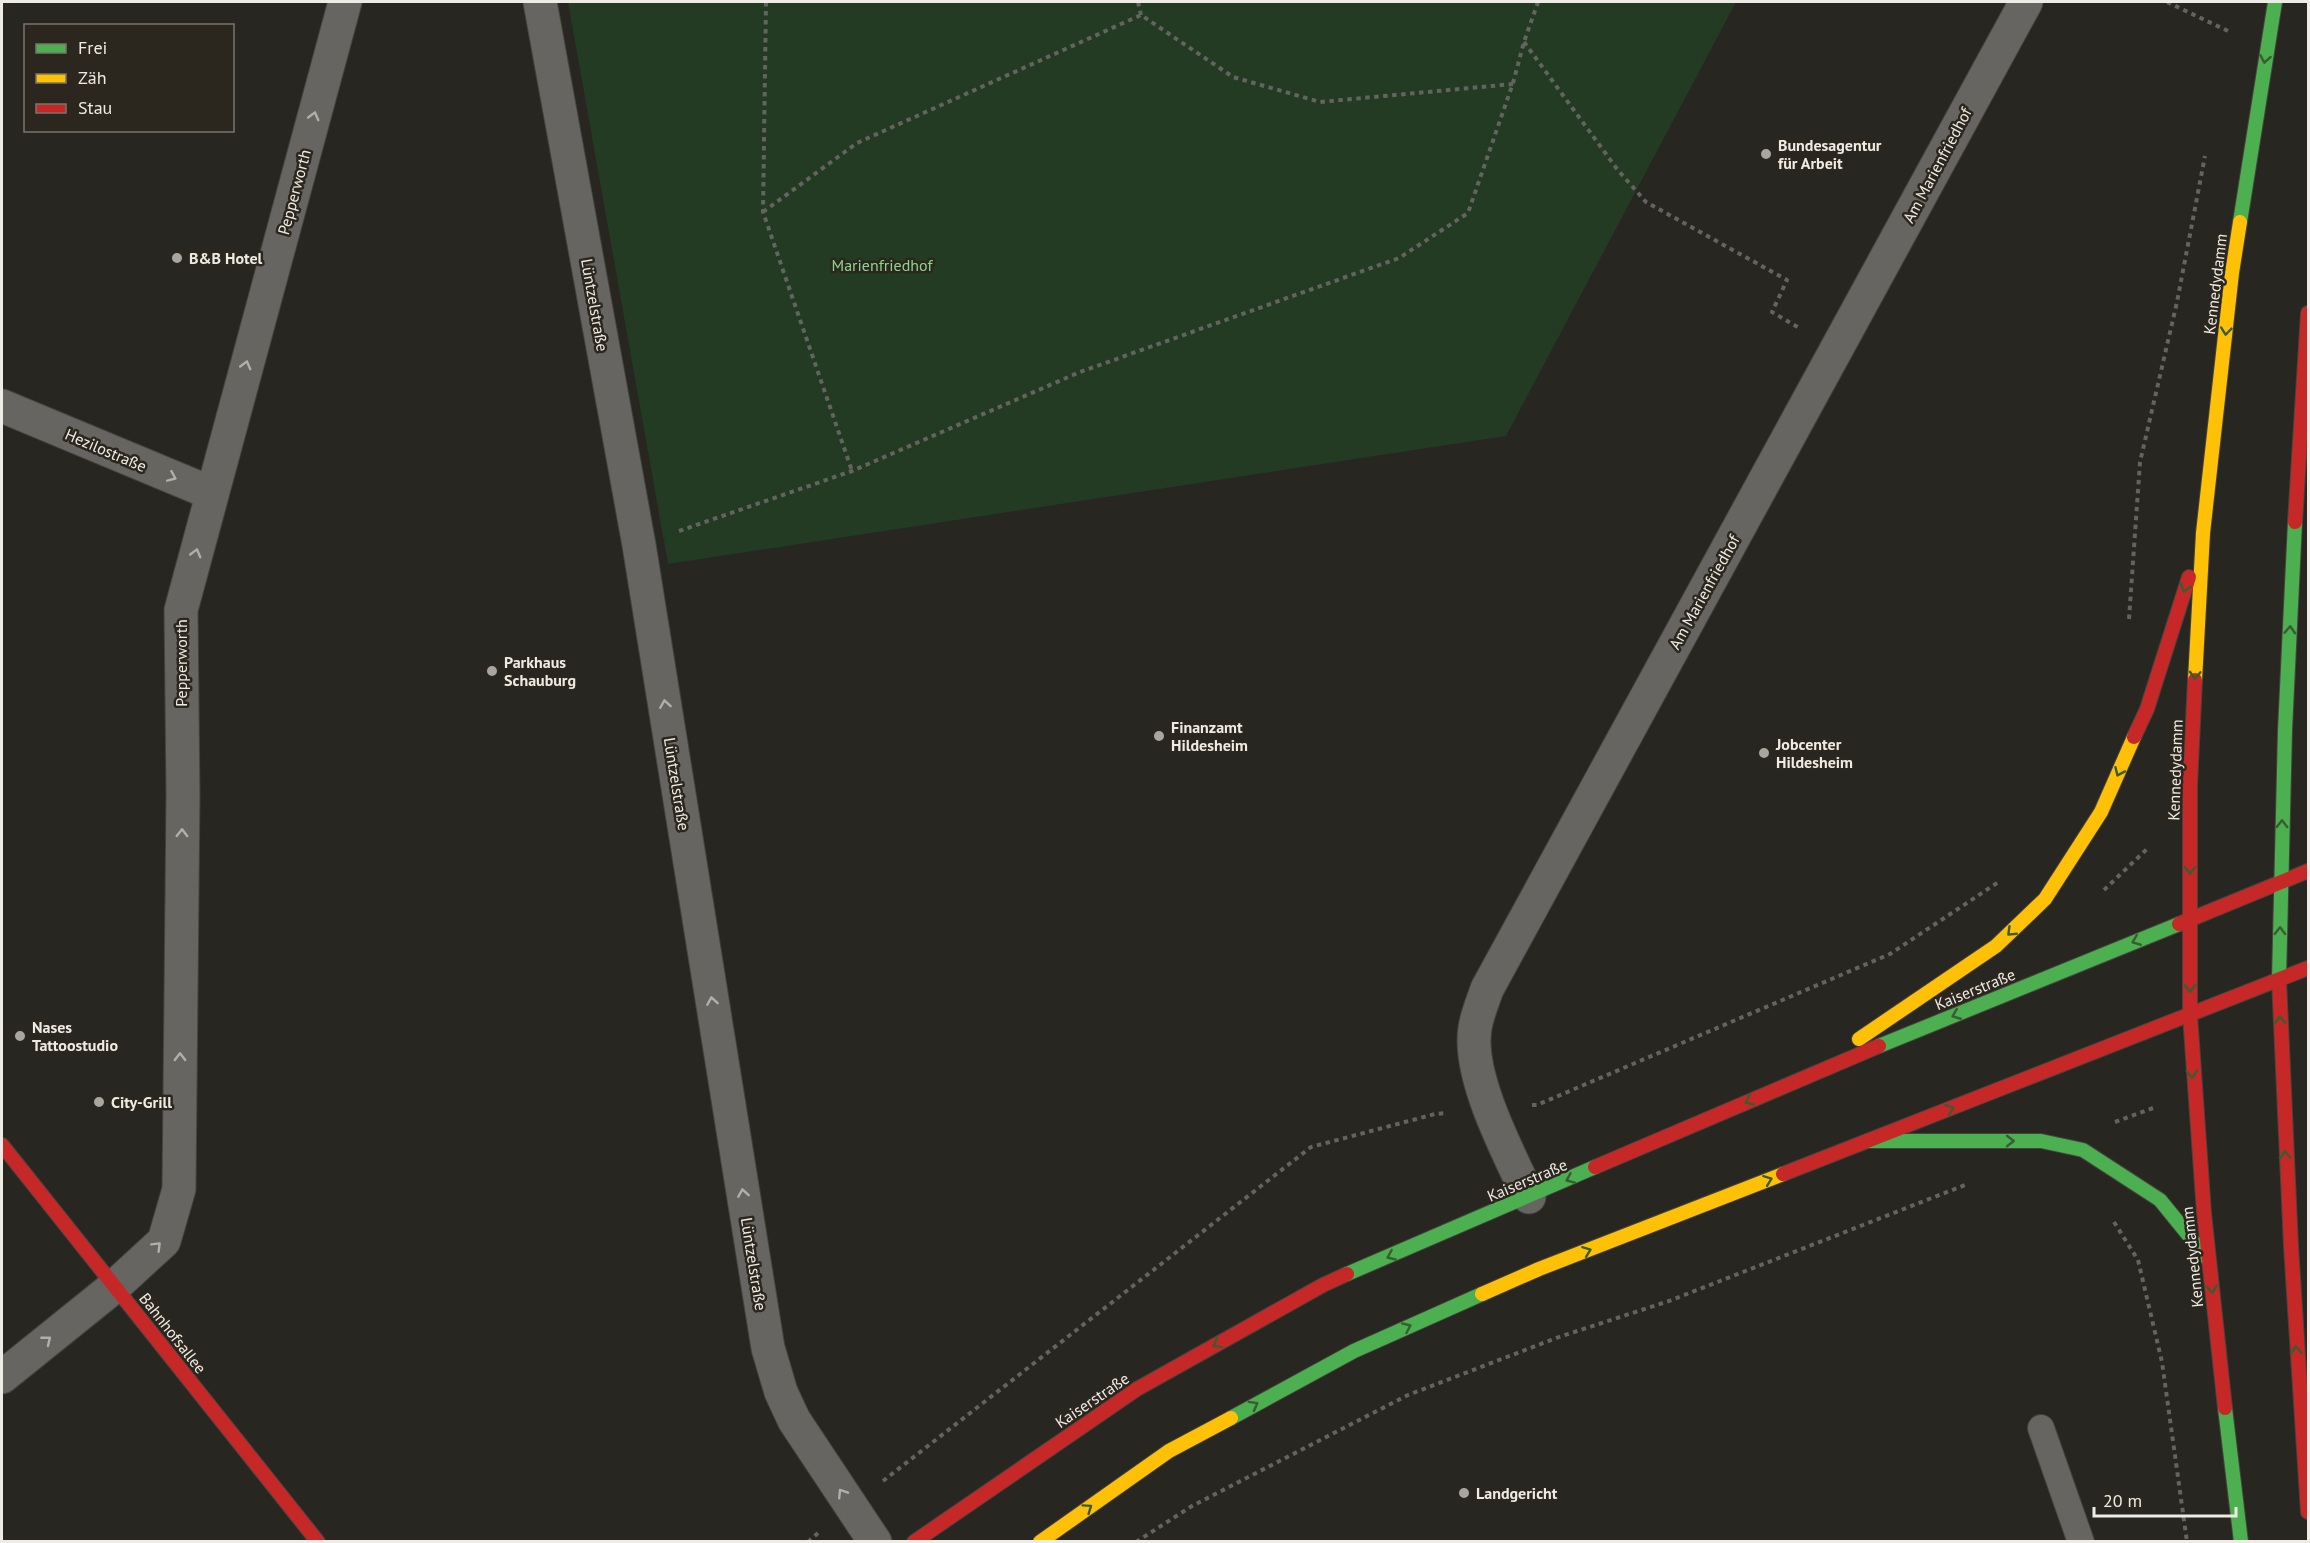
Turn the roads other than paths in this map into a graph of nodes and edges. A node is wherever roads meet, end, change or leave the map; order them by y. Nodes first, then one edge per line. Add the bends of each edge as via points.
1 (345, 2) edge
2 (540, 2) edge
3 (2026, 2) edge
4 (2275, 2) edge
5 (2308, 313) edge
6 (2, 406) edge
7 (212, 493) junction
8 (2203, 533) junction
9 (2308, 871) edge
10 (2281, 883) junction
11 (2190, 918) junction
12 (2308, 968) edge
13 (2279, 980) junction
14 (2190, 1015) junction
15 (1802, 1078) junction
16 (1868, 1141) junction
17 (2, 1145) edge
18 (1529, 1197) junction
19 (2208, 1259) junction
20 (115, 1286) junction
21 (2, 1377) edge
22 (2041, 1428) dead end
23 (2308, 1512) edge
24 (1068, 1534) edge
25 (318, 1542) edge
26 (875, 1542) edge
27 (914, 1542) edge
28 (1040, 1542) edge
29 (2081, 1542) edge
30 (2241, 1542) edge

7 -> 1 street, Pepperworth
26 -> 2 street, Lüntzelstraße via 794,1420 768,1348 639,545
3 - 18 street, Am Marienfriedhof via 1487,988 1475,1029 1476,1059 1489,1109
4 -> 8 main road, Kennedydamm via 2232,273
10 -> 5 main road
6 -> 7 street, Hezilostraße
20 -> 7 street, Pepperworth via 164,1241 179,1190 181,610
8 -> 11 main road, Kennedydamm via 2190,785
8 -> 15 main road via 2146,709 2101,812 2045,899 1996,946
9 - 10 main road, Kaiserstraße
10 - 11 main road, Kaiserstraße
13 -> 10 main road
11 -> 14 main road, Kennedydamm
11 -> 15 main road, Kaiserstraße
12 - 13 main road
13 - 14 main road
23 -> 13 main road via 2295,1345
16 -> 14 main road
14 -> 19 main road, Kennedydamm
15 -> 18 main road, Kaiserstraße
16 -> 19 main road via 2041,1141 2083,1150 2160,1200
24 -> 16 main road via 1169,1451 1354,1351 1539,1269
17 - 20 main road, Bahnhofsallee
18 -> 27 main road, Kaiserstraße via 1323,1285 1148,1383
19 -> 30 main road, Kennedydamm
21 -> 20 street, Pepperworth
20 - 25 main road, Bahnhofsallee
22 - 29 lane
24 - 28 main road

